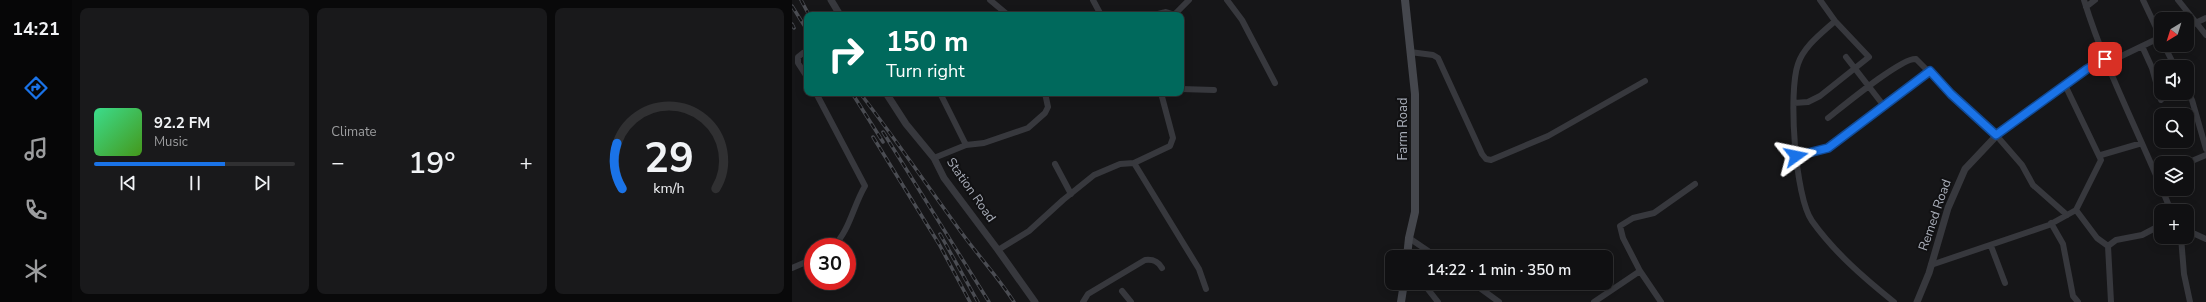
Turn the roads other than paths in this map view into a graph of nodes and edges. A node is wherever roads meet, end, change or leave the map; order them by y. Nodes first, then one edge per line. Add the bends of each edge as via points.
1 (831, 0) edge
2 (990, 0) edge
3 (1093, 0) edge
4 (1189, 0) edge
5 (1227, 0) edge
6 (1405, 0) edge
7 (1820, 0) edge
8 (2095, 0) edge
9 (2143, 0) edge
10 (2178, 0) edge
11 (2085, 3) edge
12 (838, 12) edge
13 (1004, 12) edge
14 (1099, 12) edge
15 (1177, 12) edge
16 (2206, 18) edge
17 (1835, 21) junction
18 (2154, 23) edge
19 (2197, 23) junction
20 (2194, 24) edge
21 (2206, 35) edge
22 (2154, 40) edge
23 (2142, 46) junction
24 (1410, 52) junction
25 (803, 53) dead end
26 (1846, 57) dead end
27 (2106, 61) junction
28 (1855, 70) junction
29 (1930, 71) junction
30 (804, 72) edge
31 (2154, 76) edge
32 (1645, 81) dead end
33 (1275, 83) dead end
34 (2065, 86) junction
35 (1868, 87) junction
36 (1184, 89) edge
37 (1214, 90) dead end
38 (818, 96) edge
39 (888, 96) edge
40 (942, 96) edge
41 (1046, 96) edge
42 (1162, 96) edge
43 (2192, 100) edge
44 (1794, 103) junction
45 (1884, 106) junction
46 (1828, 118) dead end
47 (1996, 135) junction
48 (2142, 143) junction
49 (966, 145) junction
50 (2206, 149) edge
51 (2100, 155) junction
52 (2206, 155) edge
53 (1796, 156) junction
54 (934, 158) junction
55 (2194, 160) edge
56 (1134, 163) junction
57 (1055, 164) dead end
58 (2154, 165) edge
59 (1695, 184) dead end
60 (1071, 194) junction
61 (2076, 210) junction
62 (2067, 215) junction
63 (2051, 223) junction
64 (2154, 229) edge
65 (2194, 234) edge
66 (841, 238) edge
67 (1409, 238) junction
68 (2206, 239) edge
69 (2181, 244) edge
70 (1991, 246) junction
71 (2108, 246) junction
72 (998, 250) junction
73 (1408, 250) edge
74 (1427, 250) edge
75 (804, 263) edge
76 (1931, 265) junction
77 (792, 268) edge
78 (1162, 268) dead end
79 (1640, 271) junction
80 (2005, 283) dead end
81 (1206, 288) dead end
82 (1403, 290) edge
83 (1429, 290) edge
84 (1483, 290) edge
85 (1122, 291) dead end
86 (1035, 302) edge
87 (1083, 302) edge
88 (1131, 302) edge
89 (1401, 302) edge
90 (1438, 302) edge
91 (1499, 302) edge
92 (1594, 302) edge
93 (1662, 302) edge
94 (1894, 302) edge
95 (1917, 302) edge
96 (2078, 302) edge
97 (2111, 302) edge
98 (2190, 302) edge

1 - 12 street
2 - 13 street
3 - 14 street
4 - 15 street
5 - 33 street via 1242,20
6 - 24 main road, Farm Road
7 - 17 street
8 - 11 street
9 - 18 street
10 - 19 street
11 - 27 street
16 - 19 street
17 - 28 street via 1869,57
17 - 44 street via 1811,43 1798,62
19 - 20 street
19 - 21 street
22 - 23 street
23 - 27 street
23 - 31 street
24 - 32 street via 1438,58 1482,154 1490,160 1548,136
24 - 67 main road, Farm Road via 1415,94 1415,212
25 - 30 street via 798,57 798,63
26 - 28 street
27 - 34 street, Remed Road via 2087,69
27 - 48 street
28 - 35 street
28 - 44 street via 1814,100
29 - 35 street via 1911,58
29 - 45 street
29 - 47 street
34 - 47 street, Remed Road
34 - 51 street
35 - 45 street
35 - 46 street
36 - 37 street
38 - 66 street via 865,186 857,198 853,214
39 - 54 street, Station Road via 906,124
40 - 49 street
41 - 49 street via 1048,107 1045,113 1028,128 984,143
42 - 56 street via 1173,138 1170,146
43 - 50 street
44 - 53 street
45 - 53 street via 1828,148
47 - 62 street via 2022,165 2033,185
47 - 76 street, Remed Road via 1976,155 1958,182
48 - 51 street
48 - 58 street
49 - 54 street
51 - 61 street via 2100,165
52 - 55 street
53 - 94 street via 1802,198 1811,220 1860,274
54 - 72 street, Station Road via 944,178
56 - 60 street via 1120,164 1103,170
56 - 81 street via 1198,269
57 - 60 street
59 - 79 street via 1654,213 1633,218 1620,226 1623,238
60 - 72 street via 1030,231
61 - 62 street
61 - 71 street via 2097,238
62 - 63 street
63 - 70 street
63 - 96 street via 2063,244 2073,296
64 - 71 street via 2142,235 2116,240
65 - 68 street
67 - 73 main road, Farm Road
67 - 74 street
69 - 98 street
70 - 76 street
70 - 80 street
71 - 97 street
72 - 86 street, Station Road
75 - 77 street
76 - 95 street, Remed Road
78 - 87 street via 1152,259 1145,260 1088,294
79 - 92 street
79 - 93 street
82 - 89 main road
83 - 90 street
84 - 91 street
85 - 88 street

